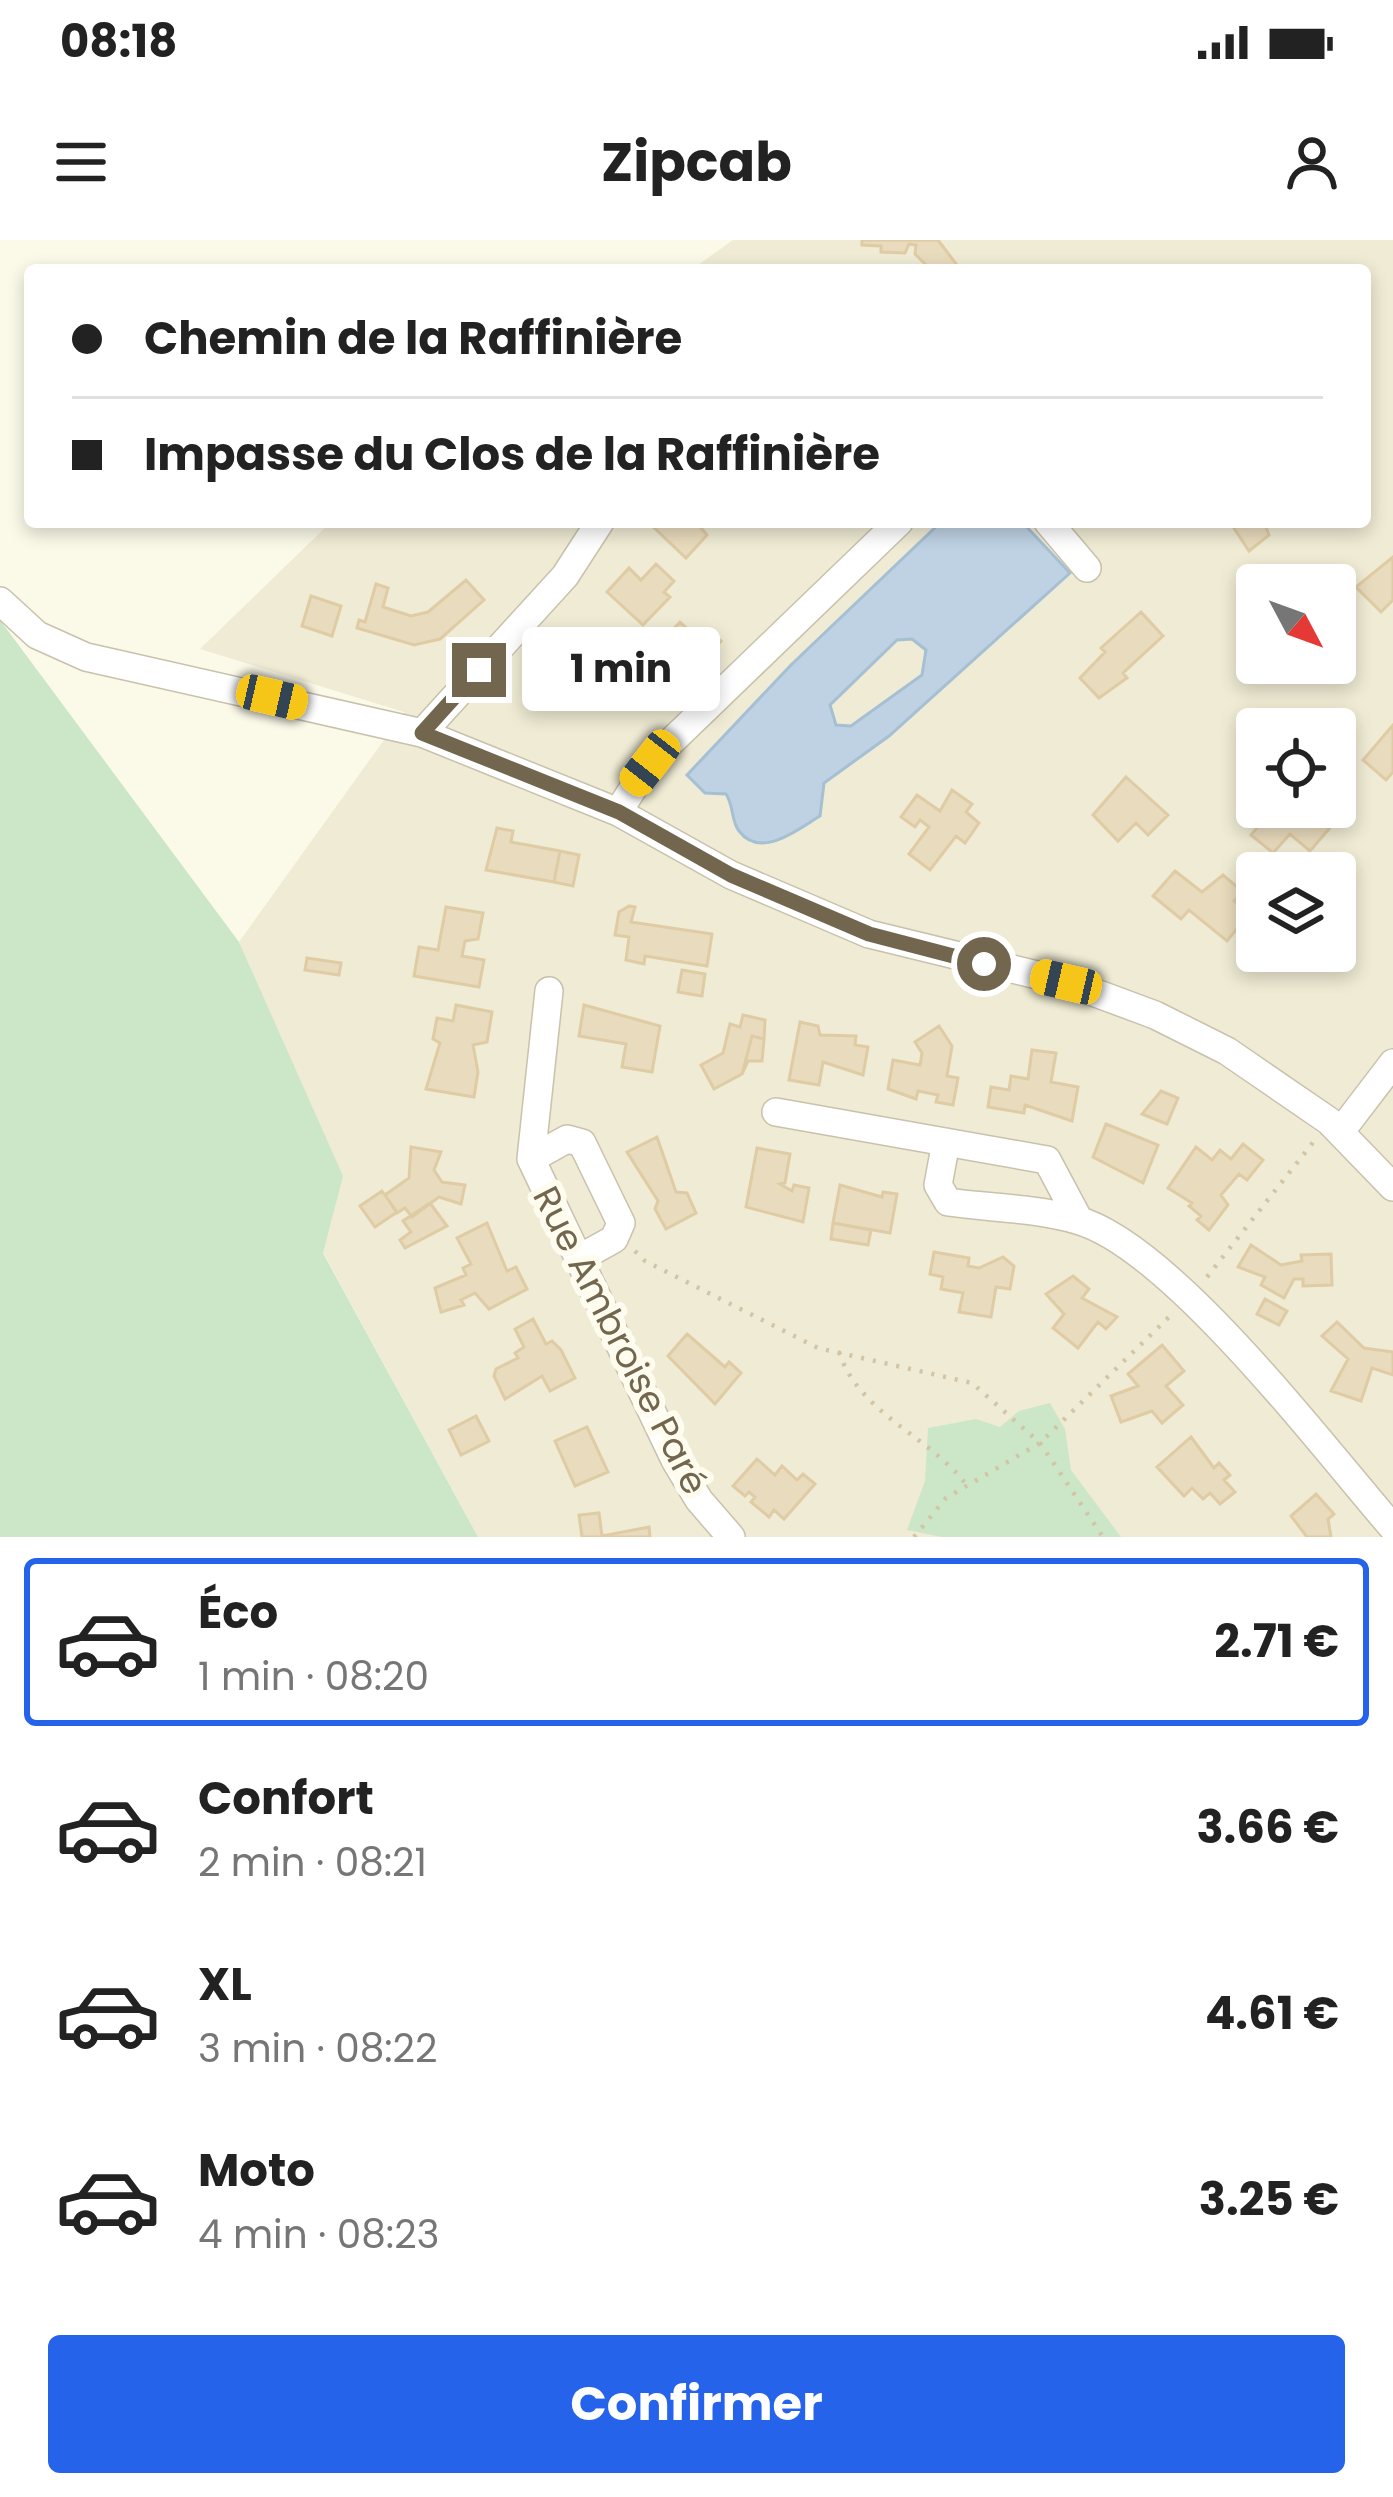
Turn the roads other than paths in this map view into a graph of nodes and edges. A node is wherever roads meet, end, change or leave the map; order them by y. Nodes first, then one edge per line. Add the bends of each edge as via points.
1 (596, 528) edge
2 (893, 528) edge
3 (1053, 528) edge
4 (1087, 568) dead end
5 (0, 601) edge
6 (422, 733) junction
7 (619, 812) junction
8 (549, 991) dead end
9 (1393, 1064) edge
10 (776, 1112) dead end
11 (1335, 1126) junction
12 (946, 1142) junction
13 (531, 1159) junction
14 (1393, 1186) edge
15 (1079, 1220) junction
16 (578, 1259) junction
17 (1393, 1528) edge
18 (731, 1537) edge

1 - 6 street via 565,576
2 - 7 street via 650,763
3 - 4 street
5 - 6 street via 37,635 86,657
6 - 7 street
7 - 11 street via 731,875 869,934 1066,982 1155,1016 1227,1052
8 - 13 street, Rue Ambroise Paré
9 - 11 street
10 - 12 street
11 - 14 street
12 - 15 street via 1047,1160
12 - 15 street via 938,1185 948,1202
13 - 16 street, Rue Ambroise Paré
13 - 16 street via 567,1139 582,1143 621,1232
15 - 17 street via 1142,1255 1189,1297
16 - 18 street, Rue Ambroise Paré via 675,1460

